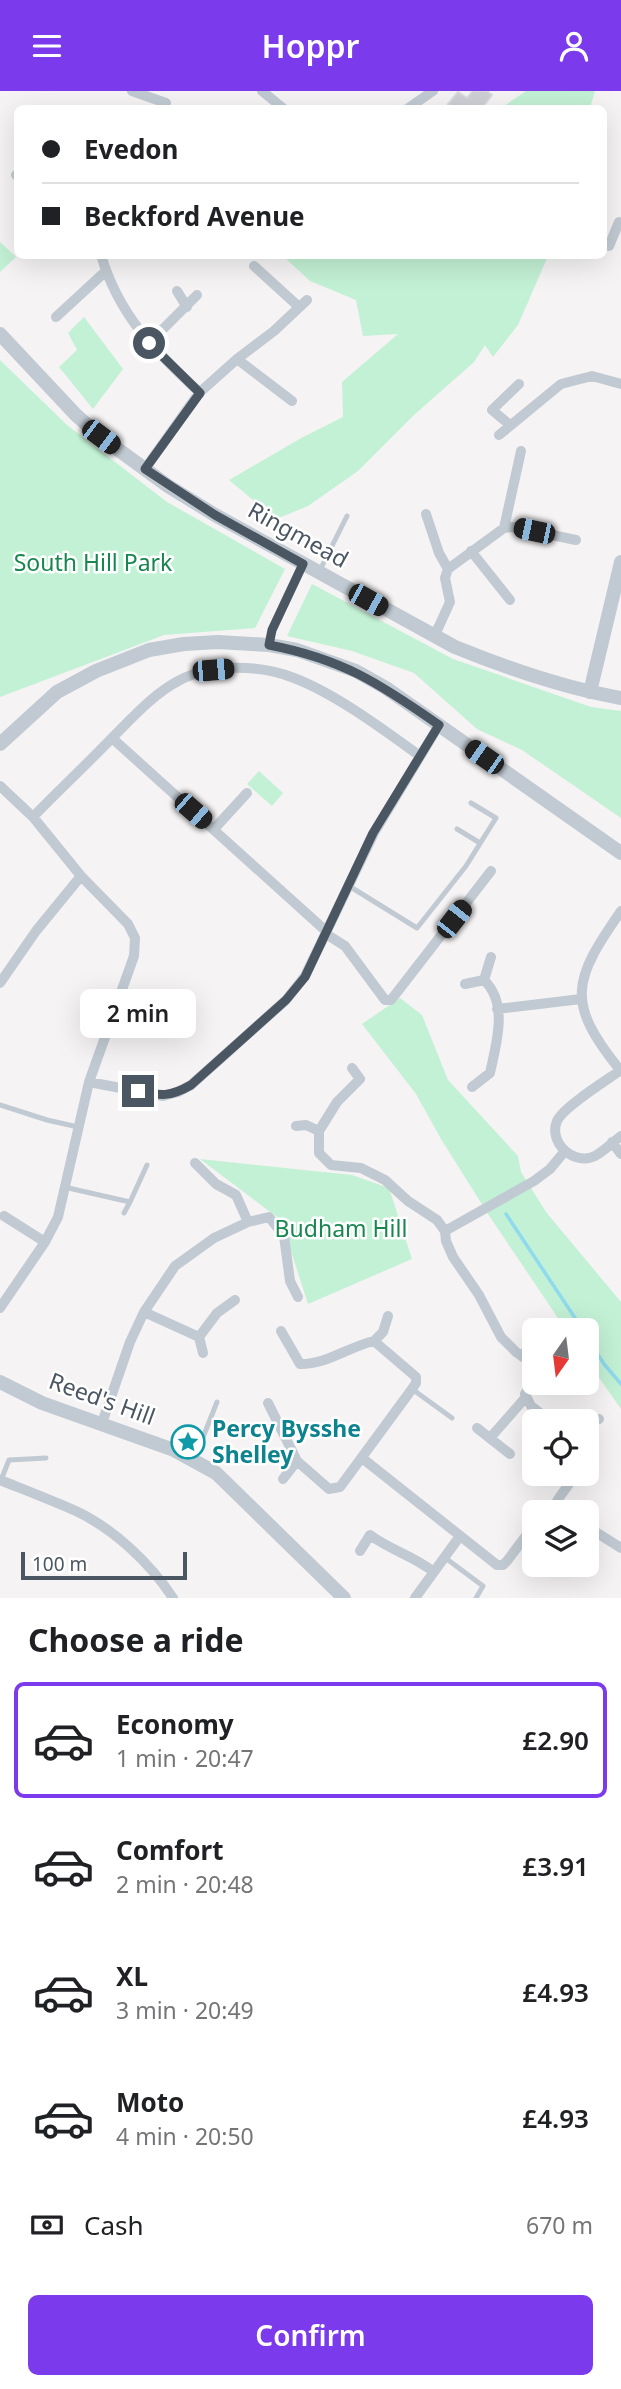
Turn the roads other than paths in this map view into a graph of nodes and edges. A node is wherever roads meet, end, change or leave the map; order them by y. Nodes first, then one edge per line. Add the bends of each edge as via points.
1 (132, 91) edge
2 (262, 91) edge
3 (433, 91) edge
4 (166, 103) dead end
5 (279, 105) edge
6 (413, 105) edge
7 (620, 221) edge
8 (609, 246) dead end
9 (103, 259) edge
10 (254, 266) dead end
11 (106, 271) junction
12 (177, 291) dead end
13 (197, 295) dead end
14 (187, 307) junction
15 (56, 317) dead end
16 (0, 334) edge
17 (149, 343) junction
18 (237, 359) junction
19 (519, 384) dead end
20 (621, 384) edge
21 (200, 393) junction
22 (292, 401) dead end
23 (510, 425) junction
24 (499, 435) dead end
25 (521, 451) dead end
26 (145, 469) junction
27 (426, 514) dead end
28 (347, 516) dead end
29 (504, 528) junction
30 (576, 540) dead end
31 (471, 551) junction
32 (621, 562) edge
33 (303, 564) junction
34 (448, 569) junction
35 (319, 572) junction
36 (510, 600) dead end
37 (434, 637) junction
38 (269, 645) junction
39 (590, 692) junction
40 (621, 698) edge
41 (439, 725) junction
42 (112, 739) junction
43 (0, 744) edge
44 (420, 756) junction
45 (0, 786) edge
46 (247, 793) dead end
47 (471, 803) dead end
48 (33, 817) junction
49 (214, 829) junction
50 (457, 829) dead end
51 (480, 843) junction
52 (621, 853) edge
53 (491, 871) dead end
54 (81, 876) junction
55 (349, 886) junction
56 (621, 911) edge
57 (327, 933) junction
58 (491, 957) dead end
59 (4, 969) edge
60 (484, 980) junction
61 (0, 983) edge
62 (465, 984) dead end
63 (581, 999) junction
64 (497, 1009) junction
65 (352, 1068) dead end
66 (621, 1070) edge
67 (372, 1073) dead end
68 (360, 1080) junction
69 (89, 1082) junction
70 (472, 1087) dead end
71 (0, 1105) edge
72 (296, 1126) dead end
73 (78, 1127) junction
74 (319, 1131) junction
75 (617, 1139) edge
76 (565, 1151) junction
77 (621, 1154) edge
78 (195, 1163) dead end
79 (147, 1165) dead end
80 (64, 1187) junction
81 (130, 1202) junction
82 (124, 1213) dead end
83 (4, 1216) dead end
84 (248, 1222) junction
85 (445, 1231) junction
86 (45, 1242) junction
87 (298, 1297) dead end
88 (235, 1300) dead end
89 (0, 1308) edge
90 (144, 1313) junction
91 (388, 1316) dead end
92 (281, 1331) dead end
93 (199, 1337) junction
94 (374, 1341) junction
95 (203, 1353) dead end
96 (522, 1356) edge
97 (0, 1382) edge
98 (412, 1389) junction
99 (526, 1397) joint
100 (217, 1402) dead end
101 (268, 1403) dead end
102 (535, 1409) edge
103 (452, 1418) dead end
104 (102, 1423) junction
105 (477, 1428) dead end
106 (490, 1438) junction
107 (510, 1454) dead end
108 (46, 1458) dead end
109 (362, 1458) junction
110 (194, 1460) junction
111 (297, 1461) junction
112 (283, 1479) dead end
113 (1, 1480) edge
114 (599, 1534) edge
115 (460, 1535) junction
116 (522, 1540) edge
117 (621, 1548) edge
118 (360, 1551) dead end
119 (444, 1557) junction
120 (434, 1572) junction
121 (173, 1598) edge
122 (344, 1598) edge
123 (415, 1598) edge
124 (476, 1598) edge

1 - 4 street
2 - 5 street
3 - 6 street
7 - 8 street
9 - 11 street
10 - 18 street via 302,303 275,331
11 - 15 street
11 - 17 street via 127,315
12 - 14 street
13 - 14 street
14 - 17 street
16 - 26 street, Ringmead via 76,415
17 - 21 street
18 - 21 street
18 - 22 street
19 - 23 street via 492,410
20 - 23 street via 592,376 561,384
21 - 26 street
23 - 24 street
25 - 29 street
26 - 33 street, Ringmead
27 - 34 street
28 - 35 lane
29 - 30 street
29 - 31 street
31 - 34 street
31 - 36 street
32 - 39 street
33 - 35 street, Ringmead
33 - 38 lane
34 - 37 street via 445,578 450,602
35 - 37 street, Ringmead
37 - 39 street, Ringmead via 496,664
38 - 41 street via 356,671
38 - 43 street via 218,642 149,650 57,692
39 - 40 street, Ringmead
41 - 44 street
41 - 52 street
42 - 44 street via 155,696 182,679 241,668 296,678
42 - 48 street
42 - 49 street
44 - 55 street via 373,833
45 - 48 street
46 - 49 street
47 - 51 lane via 496,818
48 - 54 street
49 - 57 street
50 - 51 lane
51 - 55 lane via 416,928
53 - 57 street via 391,1000 385,1000 345,946
54 - 59 street
54 - 69 street via 128,924 135,938 134,956
55 - 57 street
56 - 63 street via 585,970
57 - 69 street via 305,977 286,1000 191,1085 163,1096
58 - 60 street
59 - 61 street
60 - 62 street
60 - 64 street
63 - 64 street
63 - 66 street via 595,1037
64 - 70 street via 500,1025 490,1073
65 - 68 street
66 - 76 street via 557,1121 555,1132
67 - 68 street
68 - 74 street via 337,1102
69 - 73 street
71 - 73 lane
72 - 74 street
73 - 80 street
74 - 85 street via 319,1153 331,1165 361,1168 385,1180
75 - 76 street via 594,1156 585,1158
75 - 77 street
76 - 85 street via 534,1181
78 - 84 street via 216,1184 236,1195
79 - 81 lane
80 - 81 lane
80 - 86 street via 58,1217
81 - 82 lane
83 - 86 street
84 - 87 street via 269,1217 284,1236 290,1281
84 - 90 street via 214,1238 175,1266
85 - 96 street via 453,1257 501,1337
86 - 89 street
88 - 93 street via 217,1313
90 - 93 street
90 - 104 street via 122,1360
91 - 94 street
92 - 94 street via 300,1364 323,1362
93 - 95 street
94 - 98 street via 414,1374
97 - 104 street, Reed's Hill via 42,1403
98 - 103 lane
98 - 109 street
99 - 102 street
99 - 106 street
100 - 110 lane
101 - 111 street
104 - 110 street, Reed's Hill
105 - 106 street
106 - 107 street
108 - 113 lane via 9,1460
109 - 111 street via 340,1487 329,1489
109 - 115 street
110 - 122 street, Reed's Hill via 216,1473
111 - 112 street
113 - 121 street via 78,1512 106,1530 150,1568
114 - 117 street
115 - 116 street via 497,1565 503,1565
115 - 119 street
118 - 120 street via 370,1535
119 - 120 street
119 - 124 lane via 483,1586
120 - 123 street

